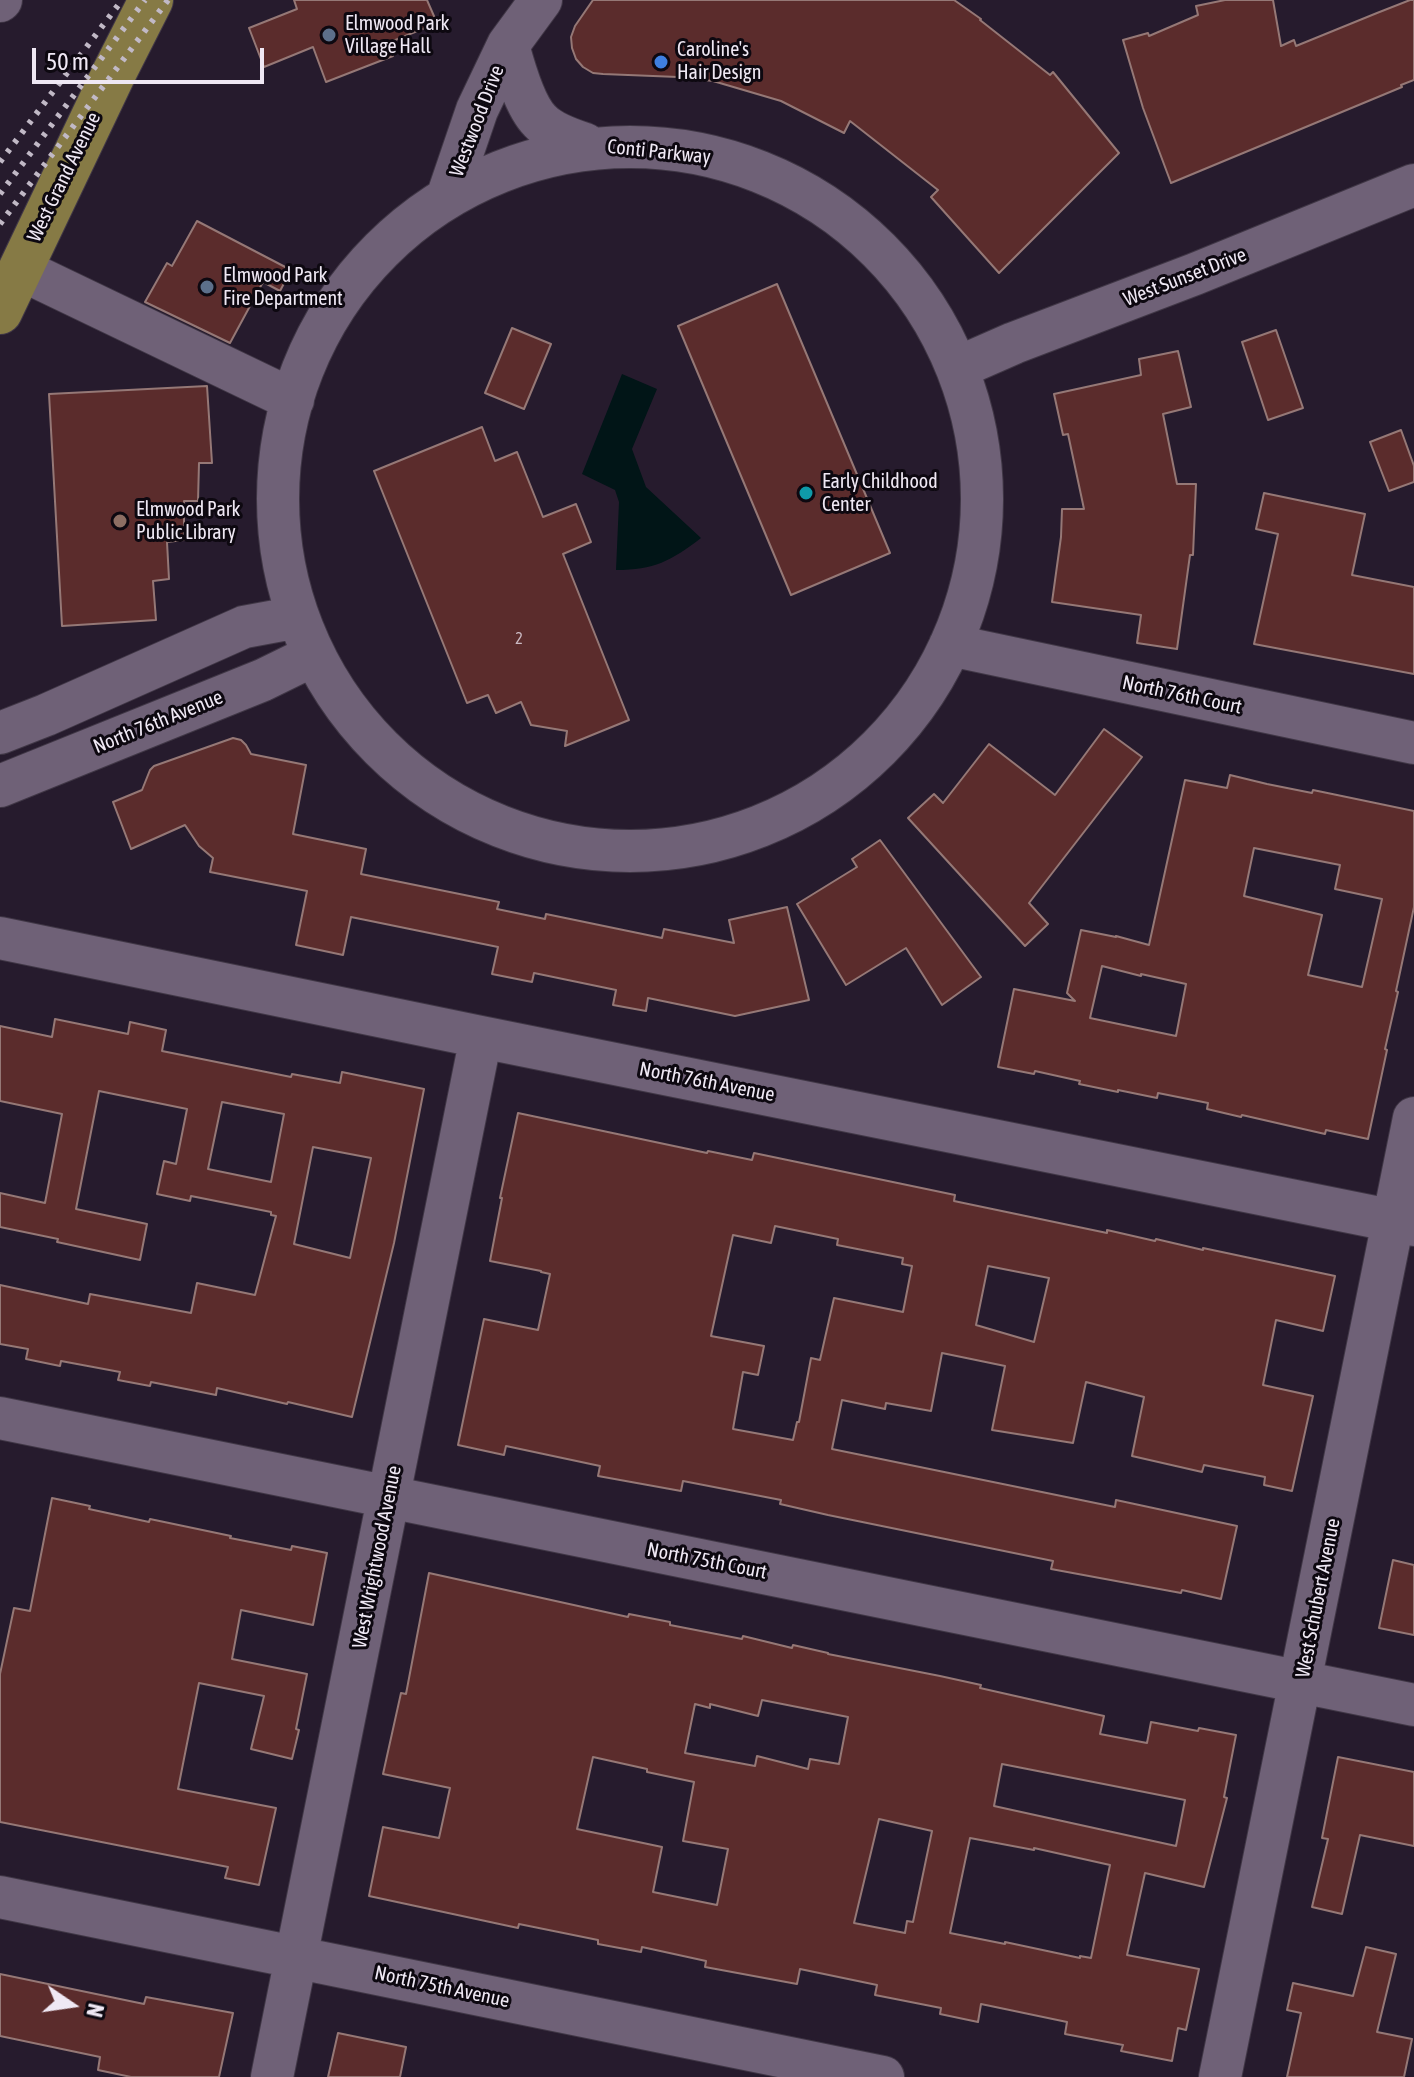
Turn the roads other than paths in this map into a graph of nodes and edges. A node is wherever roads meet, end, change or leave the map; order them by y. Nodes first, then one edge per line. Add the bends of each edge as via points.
1 (151, 0) edge
2 (541, 0) edge
3 (508, 45) junction
4 (585, 144) junction
5 (1414, 185) edge
6 (447, 198) junction
7 (20, 269) junction
8 (0, 312) edge
9 (957, 368) junction
10 (293, 400) junction
11 (298, 617) junction
12 (950, 645) junction
13 (314, 655) junction
14 (0, 733) edge
15 (1414, 743) edge
16 (0, 786) edge
17 (0, 938) edge
18 (481, 1037) junction
19 (1414, 1118) edge
20 (1403, 1223) edge
21 (0, 1418) edge
22 (389, 1497) junction
23 (1301, 1682) junction
24 (1414, 1705) edge
25 (0, 1897) edge
26 (296, 1957) junction
27 (272, 2077) edge
28 (883, 2077) edge
29 (1220, 2077) edge

1 - 7 main road, West Grand Avenue
2 - 3 street, Westwood Drive
3 - 4 street, Westwood Drive via 522,92 539,121
3 - 6 street, Westwood Drive via 477,110
4 - 6 street, Conti Parkway via 492,175
4 - 9 street, Conti Parkway via 713,157 772,177 827,206 897,269 933,319
5 - 9 street, West Sunset Drive
6 - 10 street, Conti Parkway via 400,233 354,281 318,337
7 - 8 main road, West Grand Avenue
7 - 10 street
9 - 12 street, Conti Parkway via 977,443 982,498 975,567
10 - 11 street, Conti Parkway via 281,460 280,530
11 - 13 street, Conti Parkway
11 - 14 street via 244,627
12 - 13 street, Conti Parkway via 896,730 819,797 775,821 727,838 634,852 579,849 524,836 449,802 404,770 364,730
12 - 15 street, North 76th Court
13 - 16 street, North 76th Avenue
17 - 18 street, North 76th Avenue
18 - 20 street, North 76th Avenue
18 - 22 street, West Wrightwood Avenue
19 - 20 street, West Schubert Avenue
20 - 23 street, West Schubert Avenue
21 - 22 street, North 75th Court
22 - 23 street, North 75th Court
22 - 26 street, West Wrightwood Avenue
23 - 24 street, North 75th Court
23 - 29 street, West Schubert Avenue
25 - 26 street, North 75th Avenue
26 - 27 street, West Wrightwood Avenue
26 - 28 street, North 75th Avenue

